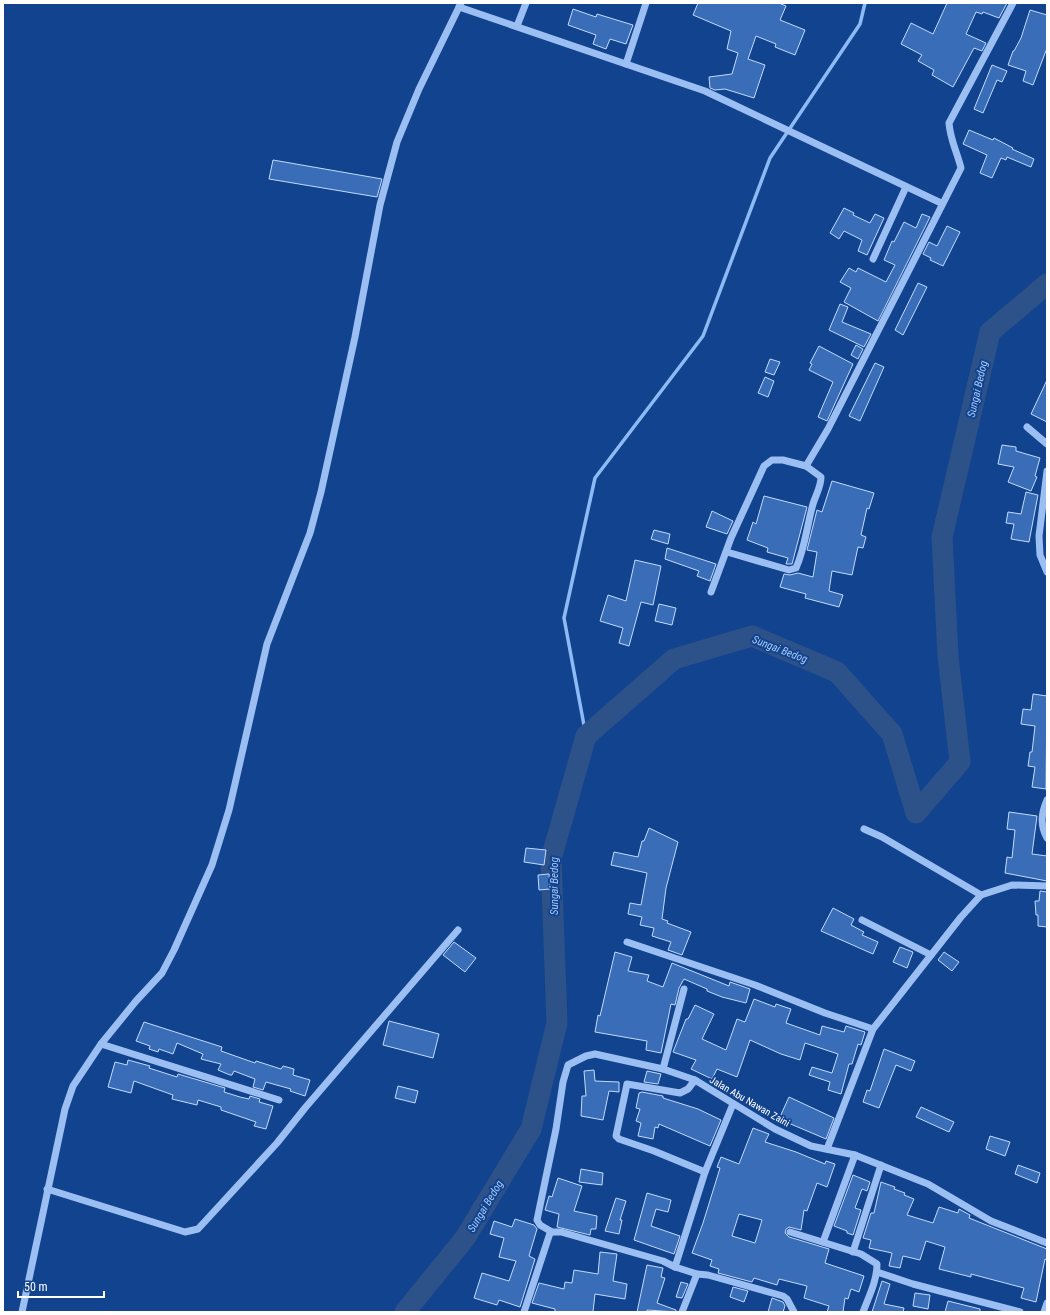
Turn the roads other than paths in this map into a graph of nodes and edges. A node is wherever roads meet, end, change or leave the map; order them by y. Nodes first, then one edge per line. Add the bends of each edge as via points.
1 (526, 3) edge
2 (646, 3) edge
3 (1013, 3) edge
4 (460, 5) edge
5 (517, 26) junction
6 (626, 64) junction
7 (906, 187) junction
8 (941, 203) junction
9 (874, 259) dead end
10 (1027, 427) dead end
11 (1047, 444) edge
12 (806, 466) junction
13 (1047, 471) edge
14 (727, 552) junction
15 (1047, 572) edge
16 (711, 592) dead end
17 (1047, 800) edge
18 (864, 829) dead end
19 (1047, 838) edge
20 (1047, 886) edge
21 (981, 895) junction
22 (862, 920) dead end
23 (458, 930) dead end
24 (627, 942) dead end
25 (931, 956) junction
26 (684, 989) dead end
27 (873, 1029) junction
28 (101, 1044) junction
29 (663, 1069) junction
30 (695, 1080) junction
31 (279, 1100) dead end
32 (733, 1104) junction
33 (827, 1149) junction
34 (855, 1155) junction
35 (881, 1165) junction
36 (705, 1172) junction
37 (47, 1189) junction
38 (552, 1232) junction
39 (790, 1232) dead end
40 (822, 1242) junction
41 (1047, 1243) edge
42 (853, 1252) junction
43 (675, 1267) junction
44 (877, 1272) junction
45 (697, 1274) junction
46 (1047, 1303) edge
47 (22, 1312) edge
48 (524, 1312) edge
49 (682, 1312) edge
50 (794, 1312) edge
51 (863, 1312) edge
52 (1020, 1312) edge
53 (1044, 1312) edge

1 - 5 street
2 - 6 street
3 - 8 street via 949,123 950,138 961,168
4 - 5 street
4 - 28 street via 419,89 397,142 380,205 355,337 321,492 310,533 267,644 228,810 212,865 162,973
5 - 6 street
6 - 7 street via 705,91
7 - 8 street
7 - 9 street
8 - 12 street via 828,429
10 - 11 street
12 - 14 street via 783,460 772,460 764,466
12 - 14 street via 821,476 821,484 796,568 789,570
13 - 15 street via 1039,536 1040,555
14 - 16 street
17 - 19 street via 1042,815 1042,828
18 - 21 street
20 - 21 street via 1012,885
21 - 25 street via 961,916
22 - 25 street
23 - 37 street via 277,1143 198,1229 185,1232
24 - 27 street via 755,985
25 - 27 street
26 - 29 street
27 - 33 street
28 - 31 street
28 - 37 street via 73,1086 65,1109
29 - 30 street, Jalan Abu Nawan Zaini
29 - 38 street, Jalan Abu Nawan Zaini via 595,1054 568,1065 537,1220 540,1225
30 - 32 street, Jalan Abu Nawan Zaini
30 - 36 street via 688,1089 680,1093 627,1084 616,1136 620,1140
32 - 33 street, Jalan Abu Nawan Zaini via 775,1129 811,1146
32 - 36 street
33 - 34 street, Jalan Abu Nawan Zaini
34 - 35 street, Jalan Abu Nawan Zaini
34 - 40 street
35 - 41 street, Jalan Abu Nawan Zaini via 928,1184 991,1221
35 - 42 street
36 - 43 street
37 - 47 street
38 - 43 street via 561,1232 663,1261
38 - 48 street
39 - 40 street
40 - 42 street
42 - 44 street via 877,1264
43 - 45 street
44 - 51 street
44 - 52 street
45 - 49 street
45 - 50 street via 783,1296 788,1299
46 - 53 street

